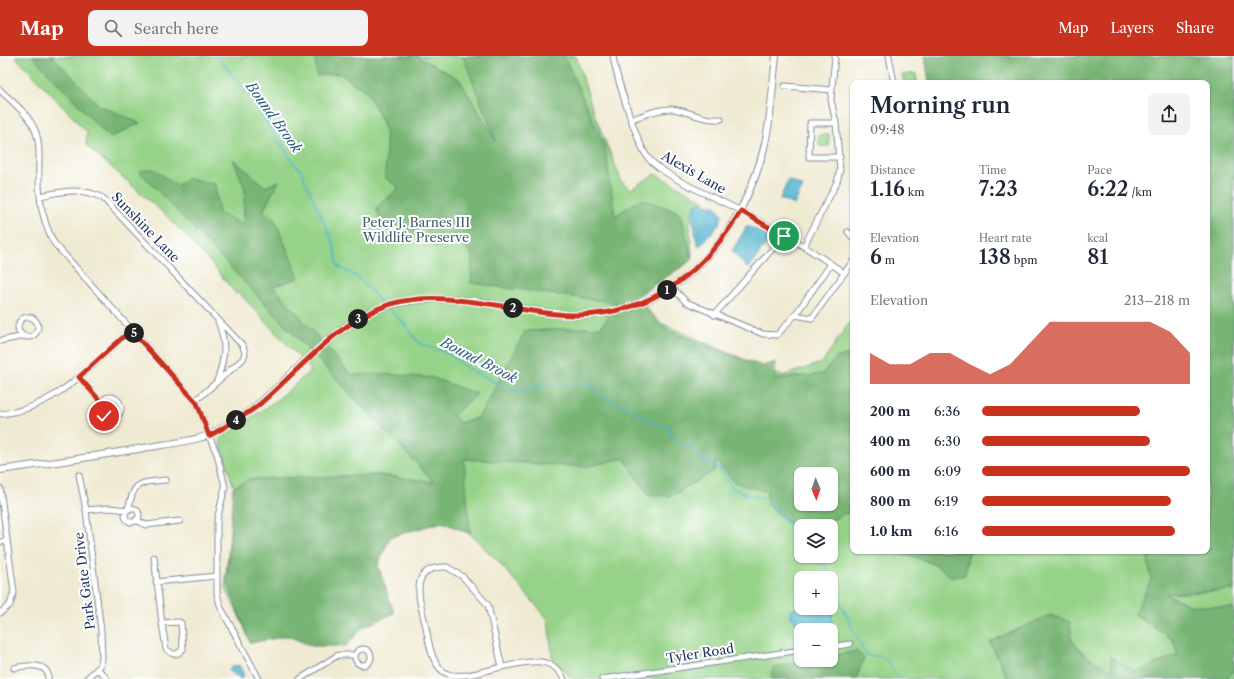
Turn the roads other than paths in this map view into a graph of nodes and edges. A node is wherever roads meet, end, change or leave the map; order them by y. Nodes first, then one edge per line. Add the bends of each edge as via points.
1 (613, 56) edge
2 (776, 56) edge
3 (835, 56) edge
4 (890, 56) edge
5 (894, 80) edge
6 (785, 86) dead end
7 (0, 90) edge
8 (832, 90) junction
9 (632, 119) junction
10 (721, 119) dead end
11 (836, 123) junction
12 (840, 157) junction
13 (40, 196) junction
14 (741, 211) junction
15 (848, 232) dead end
16 (850, 234) edge
17 (784, 236) junction
18 (804, 246) junction
19 (831, 264) junction
20 (850, 265) edge
21 (844, 273) junction
22 (672, 287) junction
23 (714, 315) junction
24 (796, 315) junction
25 (217, 318) junction
26 (131, 330) junction
27 (24, 336) junction
28 (0, 341) edge
29 (79, 377) junction
30 (217, 381) junction
31 (195, 400) junction
32 (101, 402) junction
33 (0, 414) edge
34 (209, 436) junction
35 (0, 470) edge
36 (79, 475) dead end
37 (166, 480) dead end
38 (0, 488) edge
39 (86, 510) junction
40 (128, 510) junction
41 (136, 520) junction
42 (180, 521) dead end
43 (7, 541) junction
44 (0, 542) edge
45 (154, 557) dead end
46 (216, 576) junction
47 (156, 582) junction
48 (0, 612) edge
49 (162, 623) junction
50 (850, 644) dead end
51 (838, 646) edge
52 (794, 651) edge
53 (354, 655) dead end
54 (502, 667) junction
55 (14, 668) dead end
56 (97, 670) junction
57 (48, 679) edge
58 (86, 679) edge
59 (107, 679) edge
60 (259, 679) edge
61 (300, 679) edge
62 (564, 679) edge
63 (602, 679) edge

1 - 9 street, Alexis Lane
2 - 14 street via 766,143
3 - 8 street
4 - 5 street
6 - 8 street
7 - 13 street via 29,118 34,127
8 - 11 street via 831,100
9 - 10 street via 672,109 705,119
9 - 14 street, Alexis Lane via 641,147 650,159 686,183
11 - 12 street
11 - 12 street via 810,123 809,157
12 - 18 street via 837,182
13 - 25 street, Sunshine Lane via 79,190 92,192 103,198
13 - 26 street via 47,230 54,242
14 - 17 street, Alexis Lane
14 - 22 street via 714,251
15 - 16 street
17 - 18 street, Alexis Lane
17 - 23 street
18 - 19 street, Alexis Lane
19 - 21 street, Alexis Lane
19 - 24 street
20 - 21 street
21 - 24 street via 812,318
22 - 23 street via 686,302
22 - 34 street via 632,307 578,316 436,298 392,304 361,317 335,336 260,404
23 - 24 street via 763,334 777,335
25 - 30 street, Sunshine Lane via 224,337 225,349
25 - 30 street, Sunshine Lane via 243,346 245,353 243,359
26 - 29 street
26 - 31 street
27 - 27 street via 33,336 38,331 38,324 32,317 23,318 19,323 19,331
27 - 28 street
29 - 32 street
29 - 33 street via 39,405 19,412
30 - 31 street, Sunshine Lane
31 - 34 street
32 - 32 street via 100,411 104,416 111,418 119,414 120,404 116,399 110,397
34 - 35 street via 77,460
34 - 46 street via 217,454 225,487 217,520
36 - 39 street, Park Gate Drive
37 - 40 street via 137,485 133,490
38 - 43 street
39 - 40 street
39 - 56 street, Park Gate Drive via 101,631 102,659
40 - 41 street via 136,510
40 - 41 street via 125,514 127,520
41 - 42 street via 146,525
43 - 44 street
43 - 48 street via 14,597 10,605
45 - 47 street
46 - 47 street
46 - 60 street via 221,608
47 - 49 street
49 - 49 street via 166,649 169,653 177,654 183,649 181,623
50 - 51 street
52 - 63 street, Tyler Road
53 - 61 street via 338,655
54 - 54 street via 463,676 450,675 440,669 433,658 418,592 424,574 434,568 453,569 482,597 490,611
54 - 62 street via 537,661 546,662 558,669
55 - 57 street via 40,666 46,670
56 - 58 street
56 - 59 street

